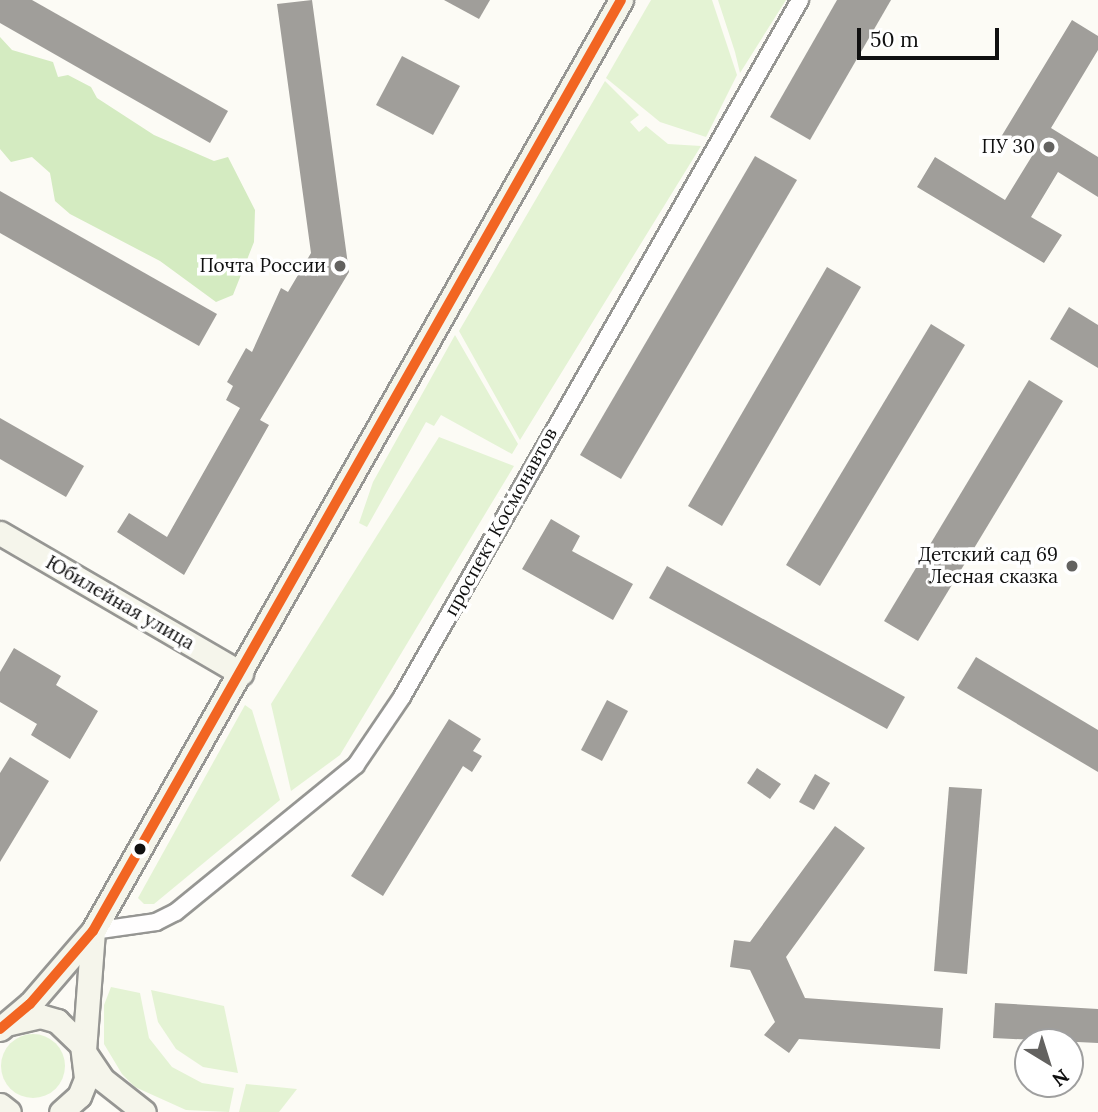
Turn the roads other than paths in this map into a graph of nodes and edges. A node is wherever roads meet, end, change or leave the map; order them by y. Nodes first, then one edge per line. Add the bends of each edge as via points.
1 (621, 0) edge
2 (800, 0) edge
3 (0, 533) edge
4 (241, 673) junction
5 (93, 931) junction
6 (2, 1028) edge
7 (84, 1052) junction
8 (0, 1105) edge
9 (9, 1112) edge
10 (61, 1112) edge
11 (144, 1112) edge

1 - 4 main road
2 - 5 street, проспект Космонавтов via 402,697 356,765 176,912 156,922
3 - 4 main road, Юбилейная улица
4 - 5 main road
5 - 6 main road
5 - 7 main road
6 - 7 main road via 40,1016 71,1031
7 - 10 main road via 86,1079 79,1096
7 - 11 main road via 102,1079
8 - 9 main road

